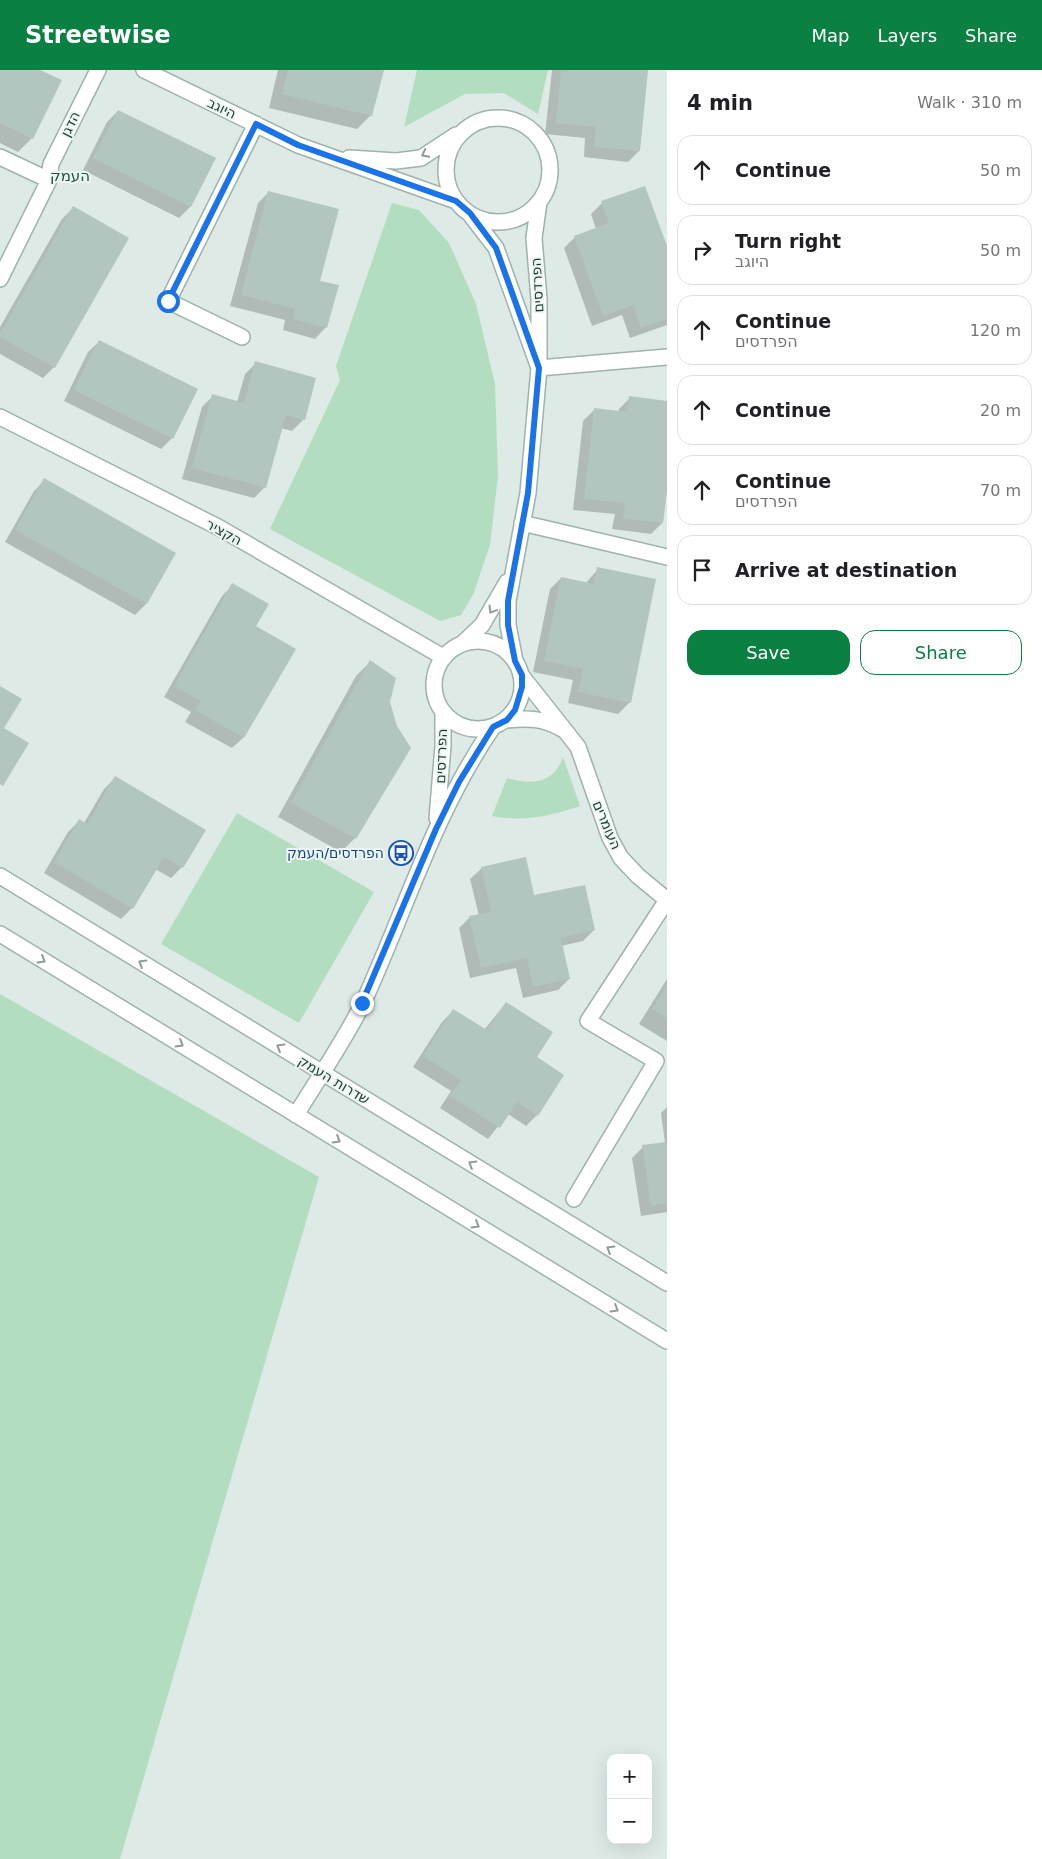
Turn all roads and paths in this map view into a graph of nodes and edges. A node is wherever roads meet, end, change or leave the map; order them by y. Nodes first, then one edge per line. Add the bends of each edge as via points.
1 (98, 70) edge
2 (144, 70) edge
3 (256, 124) junction
4 (466, 129) junction
5 (328, 156) junction
6 (0, 157) edge
7 (49, 180) junction
8 (456, 201) junction
9 (539, 202) junction
10 (470, 213) junction
11 (0, 279) edge
12 (242, 337) dead end
13 (667, 357) edge
14 (539, 368) junction
15 (0, 417) edge
16 (522, 523) junction
17 (667, 557) edge
18 (513, 570) junction
19 (463, 643) junction
20 (442, 657) junction
21 (515, 661) junction
22 (522, 675) junction
23 (443, 713) junction
24 (507, 720) junction
25 (493, 727) junction
26 (570, 734) junction
27 (436, 829) junction
28 (0, 876) edge
29 (667, 900) edge
30 (0, 934) edge
31 (322, 1073) junction
32 (296, 1114) junction
33 (574, 1200) dead end
34 (667, 1283) edge
35 (667, 1341) edge

1 - 7 street, הדגן via 51,164
2 - 3 street, היוגב
3 - 5 street, היוגב
3 - 12 street via 168,301
4 -> 5 street, היוגב via 421,158 396,161
4 - 8 street via 450,149 446,166 448,185
4 - 9 street via 489,118 509,119 526,126 540,138 548,154 551,173
5 - 8 street, היוגב
6 - 7 street
7 - 11 street, הדגן
8 - 10 street
9 - 10 street via 522,217 504,222 486,221
9 - 14 street, הפרדסים via 534,238 539,299
10 - 14 street, הפרדסים via 496,248
13 - 14 street
14 - 16 street, הפרדסים via 528,493
15 - 20 street, הקציר via 218,527
16 - 17 street
16 - 18 street, הפרדסים
18 -> 19 street, הפרדסים via 495,607
18 - 21 street, הפרדסים via 508,625
19 - 20 street
19 - 21 street via 492,643
20 - 23 street via 435,671 433,686 436,702
21 - 22 street
22 - 24 street via 520,699
22 - 26 street, העומרים
23 - 25 street via 466,728 480,730
23 - 27 street, הפרדסים
24 - 25 street
24 - 26 street via 536,718
25 - 27 street, הפרדסים via 473,756
26 - 29 street, העומרים via 578,747 610,838 621,858
27 - 31 street, הפרדסים via 362,1003
31 -> 28 street, שדרות העמק
29 - 33 street via 588,1021 656,1062
30 -> 32 street
31 - 32 street, הפרדסים
34 -> 31 street, שדרות העמק
32 -> 35 street

